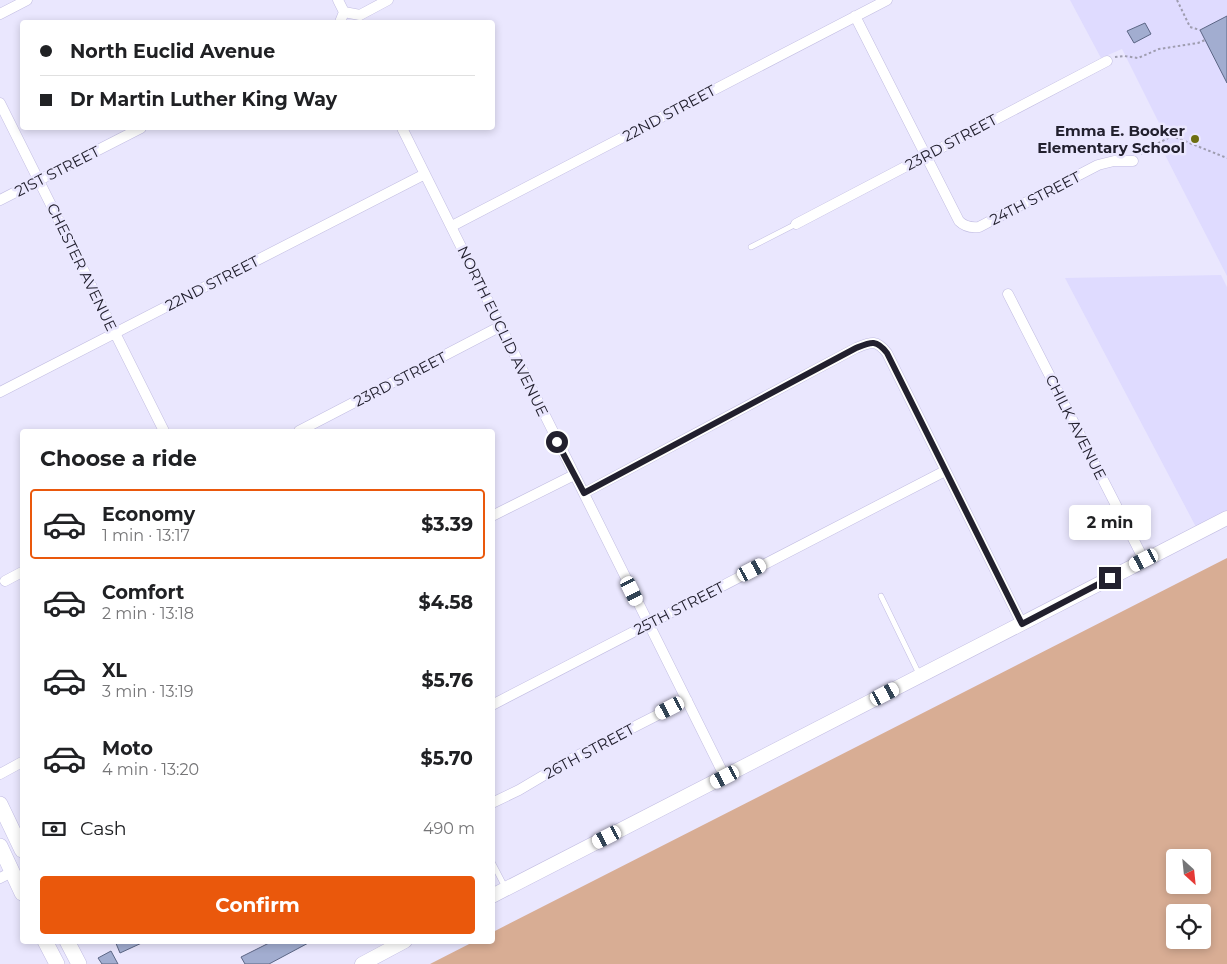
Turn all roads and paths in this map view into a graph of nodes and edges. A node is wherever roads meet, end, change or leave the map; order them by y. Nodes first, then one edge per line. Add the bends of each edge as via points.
1 (27, 0) edge
2 (338, 0) edge
3 (388, 0) edge
4 (887, 0) edge
5 (1177, 0) edge
6 (344, 12) junction
7 (0, 14) edge
8 (855, 16) junction
9 (358, 19) edge
10 (341, 20) edge
11 (1200, 30) dead end
12 (1205, 40) dead end
13 (1112, 61) joint
14 (0, 103) edge
15 (137, 130) edge
16 (403, 130) edge
17 (926, 155) junction
18 (1227, 158) edge
19 (1132, 161) joint
20 (425, 174) junction
21 (38, 180) junction
22 (0, 200) edge
23 (796, 224) joint
24 (452, 226) junction
25 (751, 247) dead end
26 (1008, 294) dead end
27 (501, 326) junction
28 (114, 333) junction
29 (0, 392) edge
30 (163, 429) edge
31 (303, 429) edge
32 (945, 471) junction
33 (574, 475) junction
34 (584, 493) junction
35 (495, 514) edge
36 (1227, 518) edge
37 (1144, 560) junction
38 (20, 573) edge
39 (5, 581) dead end
40 (881, 596) dead end
41 (649, 624) junction
42 (1022, 624) junction
43 (921, 676) junction
44 (687, 700) junction
45 (495, 703) edge
46 (20, 763) edge
47 (0, 774) edge
48 (725, 777) junction
49 (495, 802) edge
50 (0, 804) edge
51 (0, 846) edge
52 (20, 846) edge
53 (495, 868) edge
54 (6, 875) edge
55 (506, 889) junction
56 (20, 891) edge
57 (495, 894) edge
58 (47, 944) edge
59 (69, 944) edge
60 (400, 944) edge
61 (57, 964) edge
62 (79, 964) edge
63 (362, 964) edge

1 - 7 street
2 - 6 street
3 - 9 street
4 - 8 street, 22ND STREET
5 - 11 path via 1190,27
6 - 9 street
6 - 10 street
8 - 17 street
8 - 24 street, 22ND STREET
12 - 13 path via 1159,49 1138,58 1115,57
13 - 17 street, 23RD STREET
14 - 21 street, CHESTER AVENUE
15 - 21 street, 21ST STREET
16 - 20 street, NORTH EUCLID AVENUE
17 - 19 street, 24TH STREET via 959,221 972,228 1098,164
17 - 23 street, 23RD STREET
18 - 19 path via 1172,136
20 - 24 street, NORTH EUCLID AVENUE
20 - 28 street, 22ND STREET
21 - 22 street, 21ST STREET
21 - 28 street, CHESTER AVENUE
23 - 25 lane
24 - 27 street, NORTH EUCLID AVENUE
26 - 37 street, CHILK AVENUE
27 - 31 street, 23RD STREET
27 - 33 street, NORTH EUCLID AVENUE
28 - 29 street, 22ND STREET
28 - 30 street, CHESTER AVENUE
32 - 34 street via 887,353 881,346 870,342
32 - 41 street, 25TH STREET
32 - 42 street
33 - 34 street, NORTH EUCLID AVENUE
33 - 35 street
34 - 41 street, NORTH EUCLID AVENUE
36 - 37 street
37 - 42 street
38 - 39 street
40 - 43 lane
41 - 44 street, NORTH EUCLID AVENUE
41 - 45 street, 25TH STREET
42 - 43 street
43 - 48 street
44 - 48 street, NORTH EUCLID AVENUE
44 - 49 street, 26TH STREET
46 - 47 street
48 - 55 street
50 - 52 main road
51 - 54 main road
53 - 55 lane
54 - 56 main road
55 - 57 street
58 - 61 main road
59 - 62 main road
60 - 63 street

